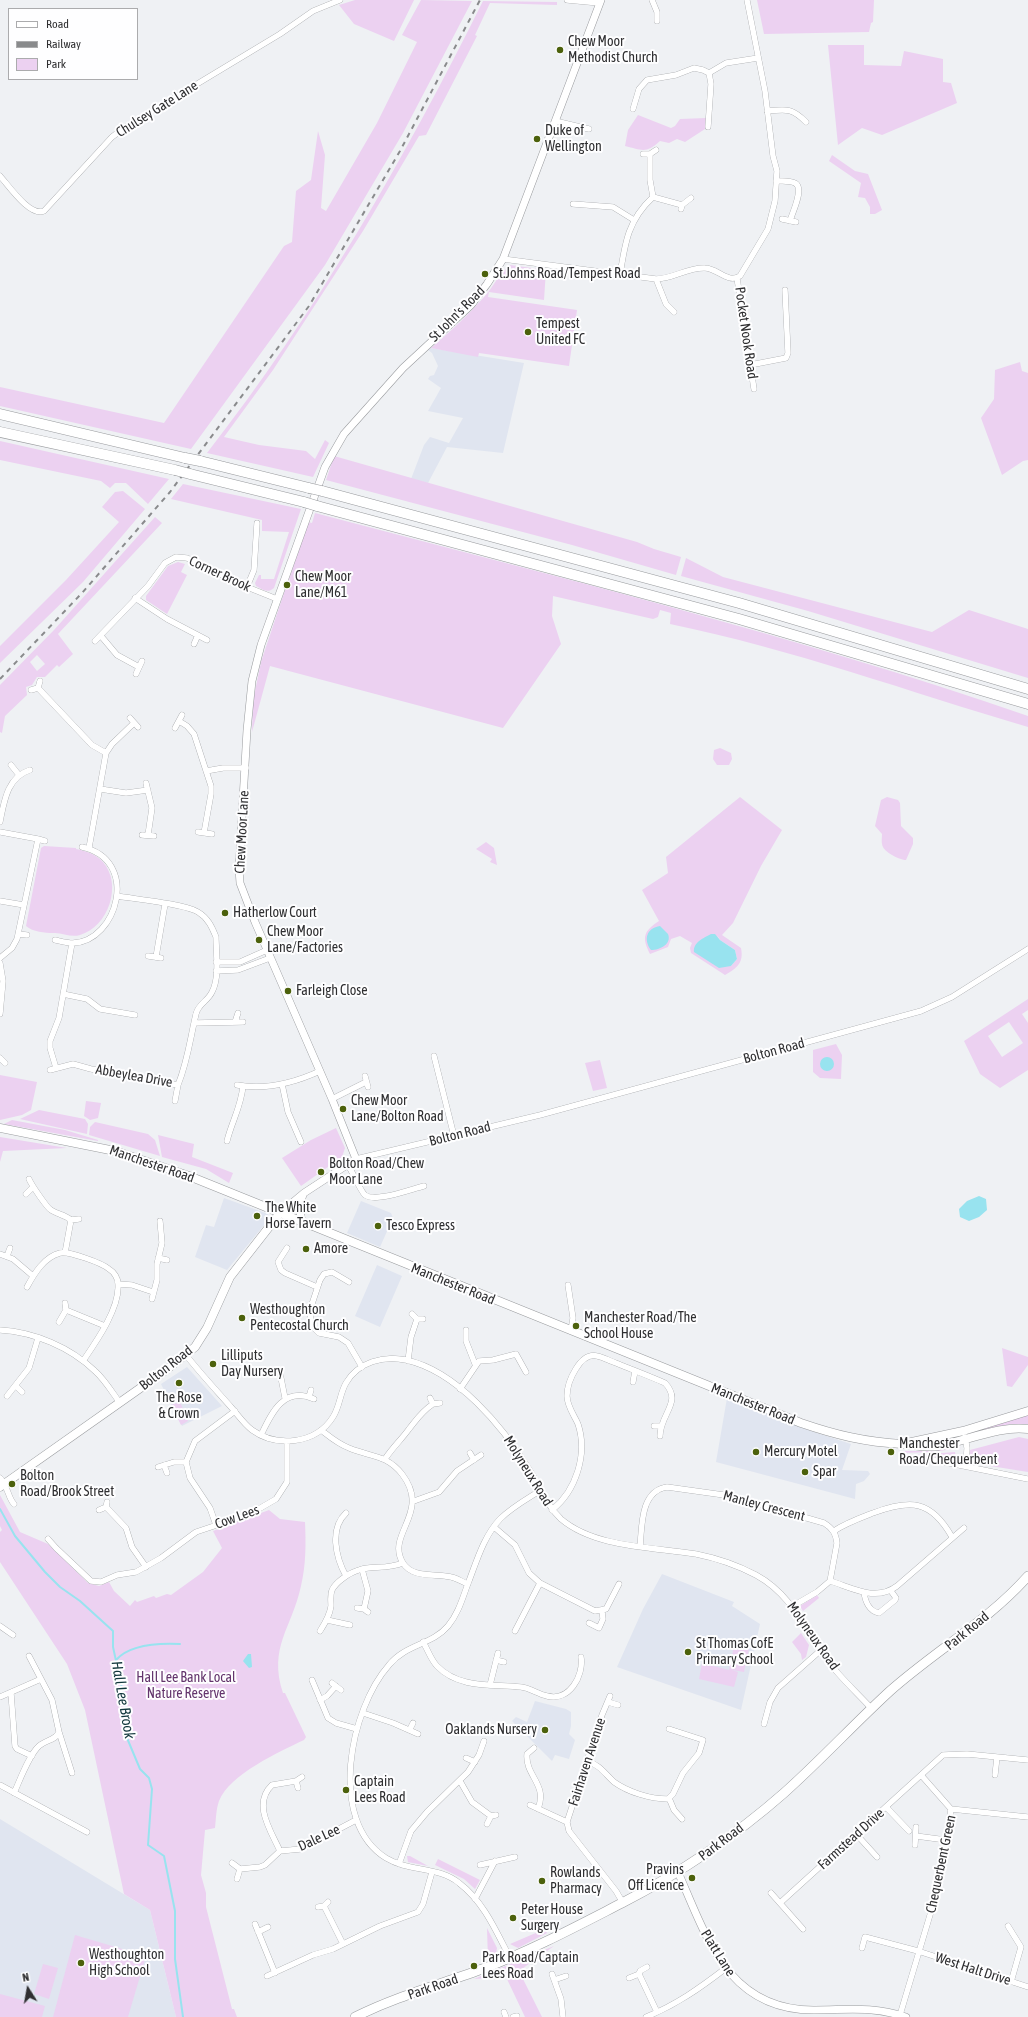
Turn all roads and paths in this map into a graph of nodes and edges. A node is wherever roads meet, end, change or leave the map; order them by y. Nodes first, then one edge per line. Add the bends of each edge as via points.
1 (340, 0) edge
2 (567, 0) edge
3 (652, 0) edge
4 (747, 0) edge
5 (600, 1) edge
6 (657, 12) junction
7 (664, 14) dead end
8 (657, 22) dead end
9 (758, 58) junction
10 (709, 73) junction
11 (633, 109) dead end
12 (768, 111) junction
13 (555, 121) junction
14 (806, 122) dead end
15 (708, 127) dead end
16 (589, 129) dead end
17 (656, 150) dead end
18 (642, 154) dead end
19 (650, 154) junction
20 (0, 176) edge
21 (776, 181) junction
22 (653, 197) junction
23 (692, 198) dead end
24 (573, 204) dead end
25 (782, 219) dead end
26 (634, 220) junction
27 (503, 259) junction
28 (620, 274) junction
29 (737, 278) junction
30 (656, 279) junction
31 (785, 290) dead end
32 (674, 312) dead end
33 (750, 365) junction
34 (754, 389) dead end
35 (0, 414) edge
36 (0, 432) edge
37 (307, 514) joint
38 (257, 523) dead end
39 (248, 552) dead end
40 (255, 553) junction
41 (247, 587) junction
42 (135, 598) junction
43 (277, 599) junction
44 (198, 635) junction
45 (101, 636) junction
46 (207, 640) dead end
47 (95, 641) dead end
48 (194, 644) dead end
49 (142, 661) dead end
50 (139, 667) junction
51 (136, 674) dead end
52 (40, 681) dead end
53 (38, 688) junction
54 (1028, 689) edge
55 (31, 690) dead end
56 (1028, 705) edge
57 (182, 714) dead end
58 (130, 718) dead end
59 (179, 721) junction
60 (175, 728) dead end
61 (106, 753) junction
62 (11, 765) dead end
63 (246, 768) junction
64 (30, 770) dead end
65 (206, 771) junction
66 (19, 774) junction
67 (146, 783) dead end
68 (100, 789) junction
69 (148, 790) junction
70 (0, 822) edge
71 (0, 832) edge
72 (212, 834) dead end
73 (148, 836) dead end
74 (38, 840) junction
75 (45, 841) dead end
76 (82, 847) dead end
77 (89, 848) junction
78 (117, 896) junction
79 (0, 901) edge
80 (165, 904) junction
81 (24, 905) junction
82 (18, 934) junction
83 (27, 935) dead end
84 (54, 940) dead end
85 (72, 943) junction
86 (1028, 949) edge
87 (267, 950) junction
88 (148, 956) dead end
89 (0, 958) edge
90 (270, 958) junction
91 (216, 962) junction
92 (0, 963) edge
93 (216, 970) junction
94 (63, 994) junction
95 (238, 1013) dead end
96 (0, 1014) edge
97 (135, 1015) dead end
98 (235, 1022) junction
99 (242, 1022) dead end
100 (194, 1023) junction
101 (434, 1056) dead end
102 (0, 1058) edge
103 (5, 1063) dead end
104 (56, 1068) junction
105 (50, 1070) dead end
106 (320, 1072) junction
107 (366, 1082) dead end
108 (282, 1084) junction
109 (178, 1085) junction
110 (237, 1085) dead end
111 (244, 1086) junction
112 (332, 1099) junction
113 (175, 1101) dead end
114 (0, 1128) edge
115 (229, 1132) junction
116 (236, 1134) dead end
117 (454, 1136) junction
118 (227, 1141) dead end
119 (301, 1142) dead end
120 (356, 1159) junction
121 (348, 1165) junction
122 (29, 1179) dead end
123 (424, 1186) dead end
124 (32, 1188) junction
125 (304, 1193) junction
126 (26, 1194) dead end
127 (280, 1213) junction
128 (80, 1219) dead end
129 (71, 1220) junction
130 (160, 1221) dead end
131 (302, 1222) junction
132 (10, 1248) dead end
133 (287, 1248) dead end
134 (65, 1253) junction
135 (0, 1254) edge
136 (7, 1256) junction
137 (158, 1258) junction
138 (167, 1260) dead end
139 (33, 1276) junction
140 (347, 1279) dead end
141 (118, 1284) junction
142 (568, 1285) dead end
143 (27, 1287) dead end
144 (317, 1287) junction
145 (153, 1292) junction
146 (152, 1299) dead end
147 (64, 1303) dead end
148 (66, 1310) junction
149 (412, 1314) dead end
150 (59, 1322) dead end
151 (312, 1325) junction
152 (105, 1326) junction
153 (305, 1327) dead end
154 (0, 1330) edge
155 (466, 1330) dead end
156 (571, 1331) junction
157 (38, 1338) junction
158 (186, 1355) junction
159 (408, 1360) junction
160 (83, 1361) junction
161 (475, 1364) junction
162 (362, 1367) junction
163 (635, 1371) junction
164 (526, 1372) dead end
165 (280, 1373) dead end
166 (633, 1382) dead end
167 (16, 1386) junction
168 (460, 1389) junction
169 (311, 1390) dead end
170 (22, 1392) dead end
171 (7, 1396) dead end
172 (286, 1398) junction
173 (430, 1398) dead end
174 (120, 1403) junction
175 (440, 1403) dead end
176 (433, 1404) junction
177 (235, 1411) junction
178 (1028, 1411) edge
179 (654, 1426) dead end
180 (661, 1426) junction
181 (1028, 1429) edge
182 (321, 1430) junction
183 (963, 1431) junction
184 (261, 1435) junction
185 (660, 1436) dead end
186 (966, 1440) junction
187 (287, 1441) junction
188 (903, 1444) junction
189 (470, 1452) dead end
190 (481, 1455) dead end
191 (385, 1459) junction
192 (929, 1459) dead end
193 (474, 1460) junction
194 (186, 1462) junction
195 (164, 1465) junction
196 (966, 1466) junction
197 (158, 1467) dead end
198 (167, 1472) dead end
199 (1028, 1479) edge
200 (2, 1483) edge
201 (541, 1490) junction
202 (414, 1501) junction
203 (11, 1503) dead end
204 (99, 1510) dead end
205 (552, 1510) junction
206 (346, 1513) dead end
207 (216, 1525) junction
208 (494, 1527) junction
209 (964, 1528) dead end
210 (834, 1531) junction
211 (952, 1537) junction
212 (51, 1540) dead end
213 (640, 1547) junction
214 (403, 1563) junction
215 (146, 1568) junction
216 (362, 1569) junction
217 (346, 1576) junction
218 (1028, 1576) edge
219 (830, 1581) junction
220 (540, 1583) junction
221 (468, 1584) junction
222 (618, 1584) dead end
223 (891, 1591) junction
224 (864, 1592) junction
225 (793, 1606) junction
226 (357, 1608) dead end
227 (602, 1611) junction
228 (327, 1620) junction
229 (590, 1623) dead end
230 (350, 1625) dead end
231 (0, 1626) edge
232 (320, 1631) dead end
233 (515, 1631) dead end
234 (12, 1635) dead end
235 (424, 1642) junction
236 (821, 1650) junction
237 (498, 1653) dead end
238 (29, 1656) dead end
239 (581, 1657) dead end
240 (496, 1660) junction
241 (504, 1662) dead end
242 (41, 1679) junction
243 (312, 1680) dead end
244 (490, 1685) junction
245 (336, 1686) dead end
246 (11, 1693) junction
247 (0, 1697) edge
248 (320, 1700) junction
249 (618, 1705) dead end
250 (872, 1708) junction
251 (363, 1713) junction
252 (413, 1723) dead end
253 (764, 1724) dead end
254 (358, 1729) junction
255 (410, 1729) junction
256 (669, 1729) dead end
257 (59, 1732) junction
258 (418, 1734) dead end
259 (484, 1741) dead end
260 (534, 1748) dead end
261 (32, 1756) junction
262 (997, 1757) junction
263 (466, 1758) dead end
264 (1028, 1760) edge
265 (587, 1761) junction
266 (475, 1762) junction
267 (72, 1773) dead end
268 (922, 1775) junction
269 (995, 1775) dead end
270 (460, 1781) junction
271 (0, 1785) edge
272 (298, 1788) dead end
273 (14, 1793) junction
274 (669, 1798) junction
275 (530, 1805) dead end
276 (886, 1807) junction
277 (538, 1809) junction
278 (951, 1809) junction
279 (1028, 1817) edge
280 (682, 1819) dead end
281 (356, 1820) junction
282 (567, 1822) junction
283 (487, 1824) dead end
284 (916, 1827) dead end
285 (909, 1831) dead end
286 (87, 1832) dead end
287 (857, 1835) junction
288 (916, 1836) junction
289 (946, 1840) junction
290 (915, 1845) dead end
291 (280, 1851) junction
292 (515, 1858) dead end
293 (868, 1858) dead end
294 (495, 1862) junction
295 (232, 1863) dead end
296 (399, 1864) junction
297 (480, 1865) dead end
298 (240, 1868) junction
299 (432, 1872) junction
300 (678, 1872) junction
301 (237, 1879) dead end
302 (771, 1893) dead end
303 (475, 1899) junction
304 (623, 1902) junction
305 (780, 1903) junction
306 (318, 1907) dead end
307 (255, 1924) dead end
308 (1008, 1926) dead end
309 (268, 1927) dead end
310 (803, 1929) dead end
311 (258, 1932) junction
312 (344, 1944) junction
313 (862, 1948) dead end
314 (918, 1952) junction
315 (510, 1958) junction
316 (647, 1967) dead end
317 (726, 1968) junction
318 (275, 1973) junction
319 (640, 1974) junction
320 (267, 1976) dead end
321 (566, 1976) dead end
322 (629, 1978) dead end
323 (1011, 1982) junction
324 (1028, 1987) edge
325 (657, 2012) junction
326 (903, 2016) edge
327 (355, 2017) edge
328 (563, 2017) edge
329 (646, 2017) edge

1 - 20 street, Chulsey Gate Lane via 313,11 278,36 124,128 112,137 44,211 30,209
2 - 5 street
3 - 6 street
4 - 9 street
5 - 13 street, St John's Road
6 - 7 street
6 - 8 street
9 - 10 street via 726,62
9 - 12 street
10 - 11 street via 694,68 676,75 651,78 639,89
10 - 15 street via 711,84
12 - 14 street via 799,112
12 - 21 street via 777,171
13 - 16 street
13 - 27 street, St John's Road
17 - 19 street
18 - 19 street
19 - 22 street
21 - 25 street via 795,182 799,191 793,221
21 - 29 street via 768,229 744,271
22 - 23 street via 681,207
22 - 26 street
24 - 26 street via 582,202 614,207
26 - 28 street via 626,240
27 - 28 street
27 - 37 street, St John's Road via 470,305 403,368 344,434 325,467
28 - 30 street
29 - 30 street via 728,278 704,268
29 - 33 street, Pocket Nook Road
30 - 32 street via 666,304
31 - 33 street via 788,353 786,358
33 - 34 street, Pocket Nook Road
35 - 54 highway, bridge via 322,491 739,603
36 - 56 highway, bridge via 176,470 304,502 739,619
37 - 43 street, Chew Moor Lane
38 - 40 street
39 - 40 street
40 - 41 street via 254,570
41 - 42 street, Corner Brook via 187,558 176,557 165,563
41 - 43 street, Corner Brook
42 - 44 street
42 - 45 street, Corner Brook
43 - 63 street, Chew Moor Lane via 252,681
44 - 46 street
44 - 48 street
45 - 47 street, Corner Brook
45 - 50 street via 117,655
49 - 50 street
50 - 51 street
52 - 53 street
53 - 55 street
53 - 61 street via 92,745
57 - 59 street
58 - 61 street via 136,725 112,744
59 - 60 street
59 - 65 street via 194,734
61 - 68 street
62 - 66 street
63 - 65 street
63 - 87 street, Chew Moor Lane via 239,876 245,898
64 - 66 street
65 - 72 street via 211,794 201,832
66 - 70 street via 5,797
67 - 69 street
68 - 69 street via 126,794
68 - 77 street
69 - 73 street via 152,808
71 - 74 street
74 - 75 street
74 - 81 street
76 - 77 street
77 - 78 street via 110,863 116,876
78 - 80 street, Abbeylea Drive
78 - 85 street via 104,926 86,939
79 - 81 street
80 - 88 street via 159,957
80 - 91 street, Abbeylea Drive via 193,910 205,917 216,937
81 - 82 street
82 - 83 street
82 - 89 street via 12,948
84 - 85 street
85 - 94 street
86 - 117 street, Bolton Road via 952,997 921,1011
87 - 90 street, Chew Moor Lane
87 - 91 street via 240,962
90 - 93 street via 238,970
90 - 106 street, Chew Moor Lane
91 - 93 street, Abbeylea Drive
92 - 96 street via 3,981
93 - 100 street, Abbeylea Drive via 213,990 198,1008
94 - 97 street via 87,999 100,1009
94 - 104 street via 59,1018 50,1041
95 - 98 street
98 - 99 street
98 - 100 street
100 - 109 street, Abbeylea Drive via 187,1063
101 - 117 street
102 - 103 street
104 - 105 street, Abbeylea Drive
104 - 109 street, Abbeylea Drive via 74,1064
106 - 108 street
106 - 112 street, Chew Moor Lane
107 - 112 street
108 - 111 street via 265,1087
108 - 119 street via 288,1112 299,1132
109 - 113 street
110 - 111 street
111 - 115 street via 240,1106
112 - 120 street, Chew Moor Lane
114 - 127 main road, Manchester Road via 115,1151 189,1176
115 - 116 street
115 - 118 street
117 - 120 street, Bolton Road
120 - 121 street, Bolton Road
121 - 123 street via 365,1195 374,1198 393,1197
121 - 125 street, Bolton Road
122 - 124 street
124 - 126 street
124 - 129 street via 40,1194 48,1209
125 - 127 street, Bolton Road
125 - 131 street via 299,1206
127 - 131 main road, Manchester Road
127 - 158 main road, Bolton Road via 230,1277 203,1335
128 - 129 street
129 - 134 street
130 - 137 street via 162,1243
131 - 156 main road, Manchester Road
132 - 136 street
133 - 144 street via 278,1262 281,1270
134 - 139 street via 49,1259
134 - 141 street via 110,1269
135 - 136 street
136 - 139 street
137 - 138 street
137 - 145 street via 157,1280
139 - 143 street
140 - 144 street via 328,1272 321,1276
141 - 145 street via 132,1285
141 - 152 street via 115,1302
142 - 156 street via 573,1318
144 - 151 street via 310,1310
145 - 146 street
147 - 148 street
148 - 150 street
148 - 152 street
149 - 159 street via 420,1319 411,1336
151 - 153 street
151 - 162 street via 319,1333 348,1342
152 - 160 street
154 - 157 street
155 - 161 street via 466,1341
156 - 188 main road, Manchester Road via 808,1426 854,1439
157 - 160 street via 59,1346
157 - 167 street via 29,1368
158 - 174 main road, Bolton Road
158 - 177 street, Molyneux Road
159 - 162 street, Molyneux Road via 376,1360
159 - 168 street, Molyneux Road via 430,1369
160 - 174 street via 96,1372
161 - 164 street via 516,1354
161 - 168 street
162 - 182 street, Molyneux Road via 346,1382 334,1415
163 - 166 street
163 - 180 street via 665,1383 671,1390 673,1399
163 - 205 street via 596,1355 578,1363 567,1396 579,1430 580,1462 567,1495
165 - 172 street
167 - 170 street
167 - 171 street
168 - 201 street, Molyneux Road via 481,1407 508,1438
169 - 172 street via 311,1398 292,1395
172 - 184 street via 273,1413
173 - 176 street
174 - 200 main road, Bolton Road
175 - 176 street
176 - 191 street via 419,1415
177 - 184 street, Molyneux Road via 247,1426
177 - 194 street via 195,1441
178 - 183 main road, Manchester Road
179 - 180 street
180 - 185 street
181 - 186 main road, Manchester Road via 1006,1430
182 - 187 street, Molyneux Road via 305,1438
182 - 191 street via 343,1446
183 - 186 street
183 - 188 main road, Manchester Road
184 - 187 street, Molyneux Road via 272,1440
186 - 188 main road, Manchester Road via 924,1447
186 - 196 street
187 - 207 street, Cow Lees via 288,1477 280,1495 260,1509
189 - 193 street
190 - 193 street
191 - 202 street via 407,1480
192 - 196 street
193 - 202 street via 457,1470 439,1492
194 - 195 street
194 - 207 street via 190,1478 210,1508
195 - 197 street
195 - 198 street
196 - 199 street
200 - 203 street
201 - 205 street, Molyneux Road
201 - 208 street via 507,1513
202 - 214 street via 412,1513 401,1537 400,1553
204 - 215 street via 106,1505 126,1528 132,1547
205 - 213 street, Molyneux Road via 577,1530
206 - 217 street via 340,1520 336,1549
207 - 215 street, Cow Lees via 190,1535
208 - 220 street via 514,1545 529,1573
208 - 221 street
209 - 211 street
210 - 211 street via 845,1524 890,1507 913,1504 927,1508 939,1518
210 - 213 street, Manley Crescent via 824,1523 731,1496 667,1487 654,1492 645,1506
210 - 219 street via 837,1543
211 - 223 street
212 - 215 street, Cow Lees via 91,1581 102,1582 117,1575
213 - 225 street, Molyneux Road via 696,1554 727,1563 756,1575
214 - 216 street via 389,1568 382,1566
214 - 221 street via 413,1572 452,1577
216 - 217 street
216 - 226 street via 368,1591 366,1610
217 - 228 street via 332,1590
218 - 250 highway, Park Road via 995,1608 892,1689
219 - 224 street
219 - 225 street
220 - 227 street via 595,1611
220 - 233 street
221 - 235 street via 453,1620 436,1636
222 - 227 street via 608,1606
223 - 224 street via 882,1594
223 - 224 street via 895,1600 879,1613 866,1603
225 - 236 street, Molyneux Road
227 - 229 street via 603,1620 599,1628
228 - 230 street
228 - 232 street
231 - 234 street
235 - 244 street via 433,1660 443,1671 464,1682
235 - 251 street via 407,1649 388,1665
236 - 250 street, Molyneux Road via 838,1673
236 - 253 street via 778,1688 770,1702
237 - 240 street
238 - 242 street
239 - 244 street via 582,1666 577,1680 567,1692 556,1697 526,1687
240 - 241 street
240 - 244 street
242 - 246 street
242 - 257 street via 55,1708
243 - 248 street
245 - 248 street
246 - 247 street
246 - 261 street via 15,1746
248 - 254 street via 328,1718
249 - 265 street, Fairhaven Avenue via 609,1699
250 - 300 highway, Park Road via 772,1803 728,1838
251 - 254 street
251 - 255 street
252 - 255 street
254 - 281 street via 350,1778 351,1800
255 - 258 street
256 - 274 street via 703,1740 699,1753 683,1773 674,1794
257 - 261 street via 56,1737 41,1744
257 - 267 street
259 - 266 street
260 - 277 street via 527,1754 527,1760 541,1794
261 - 273 street
262 - 264 street, Farmstead Drive
262 - 268 street, Farmstead Drive via 948,1754
262 - 269 street
263 - 266 street
265 - 274 street via 600,1767 619,1785 634,1792
265 - 282 street, Fairhaven Avenue
266 - 270 street
268 - 276 street, Farmstead Drive
268 - 278 street
270 - 283 street via 472,1802 493,1815
270 - 296 street via 415,1825 407,1839
271 - 273 street
272 - 291 street, Dale Lee via 299,1779 272,1785 263,1799 263,1812
273 - 286 street
274 - 280 street via 674,1810
275 - 277 street
276 - 285 street
276 - 287 street, Farmstead Drive
277 - 282 street
278 - 279 street, Chequerbent Green
278 - 289 street, Chequerbent Green
281 - 291 street, Dale Lee via 301,1848
281 - 296 street via 368,1842 386,1858
282 - 304 street via 569,1831
284 - 288 street
287 - 293 street via 876,1855
287 - 305 street, Farmstead Drive
288 - 289 street
288 - 290 street
289 - 314 street, Chequerbent Green via 939,1885
291 - 298 street, Dale Lee via 265,1865
292 - 294 street
294 - 297 street
294 - 303 street
295 - 298 street
296 - 299 street
298 - 301 street
299 - 303 street via 451,1877
299 - 312 street via 423,1904 418,1912
300 - 304 highway, Park Road
300 - 317 street, Platt Lane via 703,1930
302 - 305 street
303 - 315 street via 495,1928
304 - 315 highway, Park Road
305 - 310 street
306 - 312 street via 326,1904
307 - 311 street
308 - 323 street via 1021,1947
309 - 311 street
311 - 318 street
312 - 318 street
313 - 314 street, West Halt Drive via 865,1937
314 - 323 street, West Halt Drive
314 - 326 street, Chequerbent Green
315 - 327 highway, Park Road
316 - 319 street via 640,1971
317 - 325 street via 690,1995
317 - 326 street, Platt Lane via 748,1991 782,2006 815,2010 863,2008
318 - 320 street
319 - 322 street
319 - 325 street
321 - 328 street via 553,1977 561,1999
323 - 324 street, West Halt Drive
325 - 329 street

